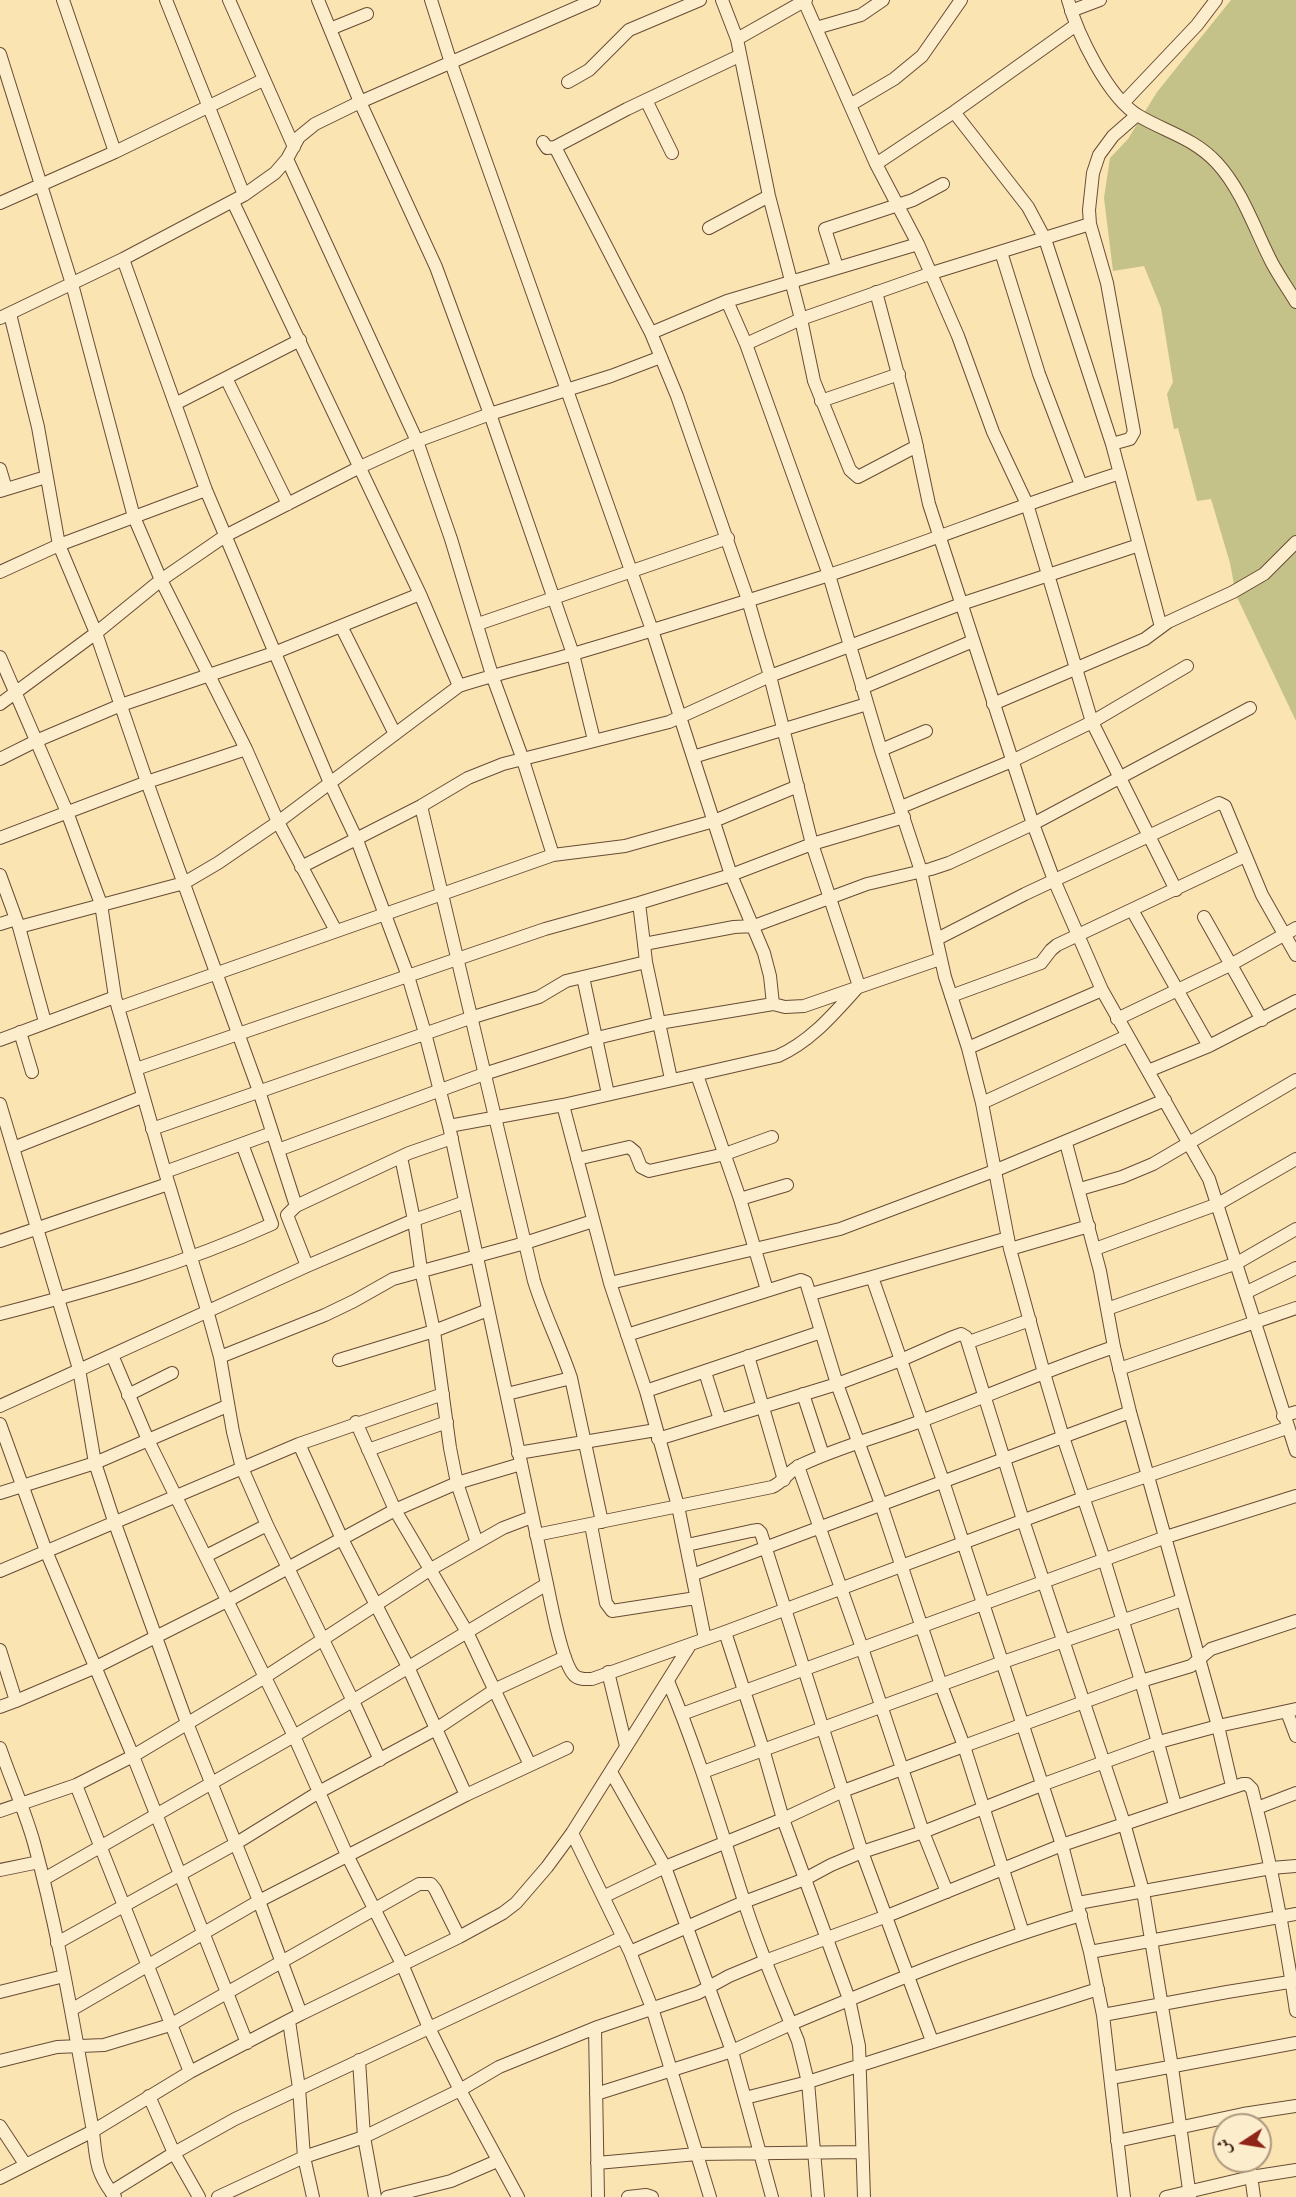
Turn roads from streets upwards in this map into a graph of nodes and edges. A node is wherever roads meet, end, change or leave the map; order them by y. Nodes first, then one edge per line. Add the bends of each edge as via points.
1 (63, 0) edge
2 (166, 0) edge
3 (229, 0) edge
4 (318, 0) edge
5 (431, 0) edge
6 (594, 0) edge
7 (700, 0) edge
8 (722, 0) edge
9 (883, 0) edge
10 (961, 0) edge
11 (1100, 0) edge
12 (1215, 0) edge
13 (805, 1) edge
14 (1070, 6) edge
15 (367, 14) dead end
16 (1076, 25) junction
17 (816, 27) junction
18 (330, 29) junction
19 (736, 39) junction
20 (0, 54) edge
21 (739, 56) junction
22 (451, 63) junction
23 (263, 80) junction
24 (568, 82) dead end
25 (646, 100) junction
26 (360, 102) junction
27 (1124, 102) junction
28 (850, 105) junction
29 (209, 107) junction
30 (954, 112) junction
31 (1137, 115) junction
32 (294, 147) junction
33 (115, 152) junction
34 (672, 153) dead end
35 (287, 159) junction
36 (876, 164) junction
37 (943, 184) dead end
38 (40, 185) junction
39 (769, 196) junction
40 (239, 199) junction
41 (0, 203) edge
42 (899, 205) junction
43 (1090, 224) junction
44 (709, 228) dead end
45 (1046, 239) junction
46 (918, 244) junction
47 (1001, 252) junction
48 (123, 259) junction
49 (837, 267) junction
50 (932, 273) junction
51 (791, 281) junction
52 (72, 284) junction
53 (876, 292) junction
54 (727, 301) junction
55 (1296, 302) edge
56 (5, 316) edge
57 (801, 319) junction
58 (651, 333) junction
59 (300, 340) junction
60 (747, 344) junction
61 (661, 357) junction
62 (899, 374) junction
63 (226, 378) junction
64 (568, 390) junction
65 (821, 401) junction
66 (175, 404) junction
67 (490, 414) junction
68 (417, 441) junction
69 (1112, 444) junction
70 (916, 446) junction
71 (360, 467) junction
72 (0, 469) edge
73 (1120, 473) junction
74 (46, 477) junction
75 (1081, 485) junction
76 (3, 490) edge
77 (206, 490) junction
78 (288, 504) junction
79 (1027, 504) junction
80 (134, 517) junction
81 (225, 536) junction
82 (728, 538) junction
83 (939, 538) junction
84 (1296, 542) edge
85 (59, 545) junction
86 (1140, 545) junction
87 (0, 572) edge
88 (631, 572) junction
89 (1048, 574) junction
90 (829, 575) junction
91 (161, 580) junction
92 (420, 594) junction
93 (552, 598) junction
94 (748, 600) junction
95 (961, 604) junction
96 (478, 624) junction
97 (341, 626) junction
98 (1161, 627) junction
99 (651, 630) junction
100 (96, 633) junction
101 (973, 641) junction
102 (850, 648) junction
103 (274, 653) junction
104 (573, 654) junction
105 (0, 657) edge
106 (1187, 666) dead end
107 (1075, 670) junction
108 (492, 675) junction
109 (770, 676) junction
110 (209, 677) junction
111 (459, 686) junction
112 (862, 688) junction
113 (15, 694) junction
114 (0, 704) edge
115 (867, 704) junction
116 (993, 704) junction
117 (121, 705) junction
118 (1250, 708) dead end
119 (680, 717) junction
120 (1092, 722) junction
121 (784, 729) junction
122 (926, 731) dead end
123 (395, 734) junction
124 (594, 740) junction
125 (36, 741) junction
126 (246, 749) junction
127 (881, 750) junction
128 (693, 757) junction
129 (522, 758) junction
130 (0, 759) edge
131 (1012, 761) junction
132 (1119, 779) junction
133 (147, 782) junction
134 (330, 783) junction
135 (798, 786) junction
136 (421, 806) junction
137 (67, 812) junction
138 (903, 812) junction
139 (714, 821) junction
140 (278, 822) junction
141 (1033, 824) junction
142 (1150, 837) junction
143 (0, 838) edge
144 (357, 840) junction
145 (812, 844) junction
146 (553, 855) junction
147 (1245, 856) junction
148 (301, 867) junction
149 (921, 870) junction
150 (731, 874) junction
151 (0, 875) edge
152 (1054, 880) junction
153 (184, 883) junction
154 (1176, 890) junction
155 (442, 894) junction
156 (828, 897) junction
157 (639, 903) junction
158 (101, 904) junction
159 (1132, 910) junction
160 (385, 915) junction
161 (1204, 917) dead end
162 (18, 923) junction
163 (0, 924) edge
164 (754, 926) junction
165 (1296, 928) edge
166 (336, 931) junction
167 (1284, 934) junction
168 (1077, 935) junction
169 (937, 939) junction
170 (644, 944) junction
171 (1296, 955) edge
172 (940, 959) junction
173 (457, 960) junction
174 (646, 962) junction
175 (1232, 964) junction
176 (217, 974) junction
177 (408, 976) junction
178 (583, 977) junction
179 (859, 986) junction
180 (1102, 990) junction
181 (1178, 990) junction
182 (951, 996) junction
183 (1296, 1001) edge
184 (116, 1002) junction
185 (773, 1004) junction
186 (470, 1018) junction
187 (1117, 1019) junction
188 (1262, 1020) junction
189 (45, 1022) junction
190 (659, 1023) junction
191 (20, 1032) junction
192 (238, 1033) junction
193 (425, 1033) junction
194 (1127, 1036) junction
195 (597, 1038) junction
196 (0, 1040) edge
197 (1209, 1046) junction
198 (968, 1048) junction
199 (136, 1069) junction
200 (1148, 1071) junction
201 (32, 1072) dead end
202 (484, 1074) junction
203 (697, 1075) junction
204 (671, 1079) junction
205 (1296, 1080) edge
206 (260, 1091) junction
207 (440, 1091) junction
208 (608, 1094) junction
209 (142, 1097) junction
210 (1165, 1100) junction
211 (982, 1102) junction
212 (0, 1104) edge
213 (563, 1105) junction
214 (495, 1118) junction
215 (152, 1129) junction
216 (450, 1132) junction
217 (272, 1133) junction
218 (772, 1137) dead end
219 (1066, 1143) junction
220 (1190, 1143) junction
221 (242, 1144) junction
222 (13, 1148) junction
223 (278, 1150) junction
224 (724, 1154) junction
225 (401, 1157) junction
226 (577, 1159) junction
227 (1296, 1159) edge
228 (994, 1171) junction
229 (166, 1178) junction
230 (787, 1185) dead end
231 (1080, 1189) junction
232 (740, 1200) junction
233 (465, 1202) junction
234 (1218, 1204) junction
235 (292, 1210) junction
236 (414, 1220) junction
237 (593, 1221) junction
238 (272, 1224) junction
239 (1089, 1226) junction
240 (1296, 1229) edge
241 (37, 1230) junction
242 (0, 1241) edge
243 (525, 1243) junction
244 (1009, 1244) junction
245 (1095, 1249) junction
246 (755, 1250) junction
247 (477, 1256) junction
248 (192, 1258) junction
249 (1237, 1263) junction
250 (307, 1266) junction
251 (1296, 1268) edge
252 (421, 1270) junction
253 (872, 1277) junction
254 (610, 1283) junction
255 (767, 1290) junction
256 (1247, 1292) junction
257 (811, 1294) junction
258 (58, 1299) junction
259 (1296, 1308) edge
260 (1107, 1309) junction
261 (207, 1310) junction
262 (488, 1310) junction
263 (0, 1314) edge
264 (1030, 1320) junction
265 (1256, 1321) junction
266 (434, 1331) junction
267 (821, 1332) junction
268 (627, 1335) junction
269 (969, 1342) junction
270 (1114, 1347) junction
271 (112, 1354) junction
272 (748, 1356) junction
273 (220, 1357) junction
274 (339, 1360) dead end
275 (901, 1360) junction
276 (79, 1369) junction
277 (1119, 1369) junction
278 (705, 1372) junction
279 (172, 1373) dead end
280 (1044, 1373) junction
281 (571, 1378) junction
282 (837, 1384) junction
283 (646, 1391) junction
284 (443, 1394) junction
285 (507, 1394) junction
286 (803, 1394) junction
287 (128, 1395) junction
288 (985, 1397) junction
289 (0, 1406) edge
290 (227, 1406) junction
291 (761, 1406) junction
292 (1130, 1412) junction
293 (1289, 1419) edge
294 (720, 1420) junction
295 (922, 1421) junction
296 (356, 1422) junction
297 (447, 1422) junction
298 (0, 1424) edge
299 (657, 1435) junction
300 (1063, 1437) junction
301 (148, 1440) junction
302 (585, 1442) junction
303 (298, 1443) junction
304 (858, 1444) junction
305 (368, 1450) junction
306 (1296, 1451) edge
307 (823, 1455) junction
308 (520, 1458) junction
309 (1004, 1458) junction
310 (95, 1463) junction
311 (798, 1466) junction
312 (242, 1468) junction
313 (1148, 1477) junction
314 (784, 1479) junction
315 (944, 1480) junction
316 (457, 1483) junction
317 (22, 1485) junction
318 (0, 1493) edge
319 (177, 1496) junction
320 (1296, 1496) edge
321 (1083, 1498) junction
322 (881, 1504) junction
323 (678, 1506) junction
324 (395, 1510) junction
325 (532, 1517) junction
326 (1023, 1520) junction
327 (114, 1521) junction
328 (596, 1523) junction
329 (267, 1525) junction
330 (820, 1527) junction
331 (536, 1535) junction
332 (1166, 1537) junction
333 (342, 1539) junction
334 (477, 1542) junction
335 (964, 1542) junction
336 (687, 1545) junction
337 (764, 1548) junction
338 (46, 1551) junction
339 (206, 1556) junction
340 (1104, 1559) junction
341 (902, 1565) junction
342 (288, 1568) junction
343 (431, 1569) junction
344 (0, 1571) edge
345 (692, 1575) junction
346 (1044, 1582) junction
347 (547, 1584) junction
348 (841, 1588) junction
349 (696, 1598) junction
350 (1182, 1600) junction
351 (227, 1601) junction
352 (984, 1603) junction
353 (376, 1604) junction
354 (784, 1610) junction
355 (1122, 1621) junction
356 (1296, 1621) edge
357 (921, 1626) junction
358 (467, 1632) junction
359 (725, 1632) junction
360 (156, 1637) junction
361 (705, 1639) junction
362 (323, 1640) junction
363 (1063, 1642) junction
364 (690, 1645) junction
365 (862, 1648) junction
366 (0, 1650) edge
367 (565, 1657) junction
368 (1199, 1660) junction
369 (1003, 1662) junction
370 (96, 1667) junction
371 (408, 1667) junction
372 (803, 1670) junction
373 (608, 1672) junction
374 (265, 1677) junction
375 (668, 1681) junction
376 (1141, 1681) junction
377 (941, 1685) junction
378 (496, 1689) junction
379 (744, 1691) junction
380 (16, 1701) junction
381 (353, 1701) junction
382 (1083, 1702) junction
383 (0, 1707) edge
384 (882, 1708) junction
385 (1292, 1711) edge
386 (682, 1714) junction
387 (187, 1723) junction
388 (1024, 1725) junction
389 (1218, 1726) junction
390 (436, 1729) junction
391 (822, 1729) junction
392 (294, 1736) junction
393 (1296, 1736) edge
394 (1159, 1742) junction
395 (626, 1746) junction
396 (964, 1746) junction
397 (567, 1748) dead end
398 (764, 1749) junction
399 (1, 1754) edge
400 (133, 1756) junction
401 (380, 1760) junction
402 (1104, 1763) junction
403 (530, 1765) junction
404 (902, 1770) junction
405 (611, 1772) junction
406 (703, 1772) junction
407 (212, 1783) junction
408 (1044, 1784) junction
409 (76, 1785) junction
410 (1232, 1786) junction
411 (843, 1791) junction
412 (319, 1792) junction
413 (1296, 1793) edge
414 (466, 1795) junction
415 (21, 1804) junction
416 (1175, 1805) junction
417 (984, 1808) junction
418 (1257, 1808) junction
419 (0, 1811) edge
420 (157, 1815) junction
421 (783, 1819) junction
422 (1124, 1823) junction
423 (923, 1832) junction
424 (572, 1833) junction
425 (726, 1841) junction
426 (235, 1844) junction
427 (1062, 1845) junction
428 (101, 1847) junction
429 (862, 1852) junction
430 (347, 1855) junction
431 (39, 1862) junction
432 (1296, 1866) edge
433 (665, 1867) junction
434 (1271, 1868) junction
435 (1002, 1869) junction
436 (0, 1870) edge
437 (181, 1874) junction
438 (44, 1879) junction
439 (805, 1879) junction
440 (1143, 1891) junction
441 (947, 1892) junction
442 (604, 1896) junction
443 (259, 1901) junction
444 (744, 1902) junction
445 (124, 1906) junction
446 (375, 1908) junction
447 (1080, 1909) junction
448 (1296, 1914) edge
449 (887, 1916) junction
450 (1282, 1917) junction
451 (687, 1927) junction
452 (203, 1933) junction
453 (1023, 1933) junction
454 (623, 1936) junction
455 (459, 1937) junction
456 (826, 1938) junction
457 (1152, 1940) junction
458 (57, 1943) junction
459 (630, 1952) junction
460 (1090, 1952) junction
461 (765, 1961) junction
462 (282, 1962) junction
463 (402, 1964) junction
464 (148, 1966) junction
465 (64, 1976) junction
466 (909, 1976) junction
467 (1294, 1982) edge
468 (709, 1988) junction
469 (1098, 1989) junction
470 (0, 1992) edge
471 (227, 1993) junction
472 (849, 1999) junction
473 (1162, 2003) junction
474 (651, 2008) junction
475 (71, 2010) junction
476 (1296, 2012) edge
477 (301, 2014) junction
478 (1103, 2015) junction
479 (289, 2021) junction
480 (791, 2024) junction
481 (170, 2025) junction
482 (429, 2028) junction
483 (595, 2028) junction
484 (932, 2041) junction
485 (247, 2043) junction
486 (1296, 2043) edge
487 (77, 2047) junction
488 (732, 2051) junction
489 (359, 2060) junction
490 (0, 2061) edge
491 (858, 2065) junction
492 (1172, 2067) junction
493 (190, 2072) junction
494 (672, 2072) junction
495 (1111, 2078) junction
496 (808, 2082) junction
497 (299, 2088) junction
498 (460, 2090) junction
499 (596, 2094) junction
500 (149, 2096) junction
501 (745, 2098) junction
502 (1296, 2106) edge
503 (1270, 2113) edge
504 (1212, 2124) edge
505 (0, 2126) edge
506 (1180, 2129) junction
507 (93, 2131) junction
508 (364, 2137) junction
509 (1117, 2141) junction
510 (862, 2151) junction
511 (813, 2152) junction
512 (174, 2153) junction
513 (697, 2154) junction
514 (760, 2154) junction
515 (304, 2157) junction
516 (497, 2162) junction
517 (597, 2163) junction
518 (25, 2164) junction
519 (1296, 2170) edge
520 (1250, 2173) edge
521 (1251, 2177) junction
522 (0, 2178) edge
523 (113, 2195) edge
524 (193, 2195) edge
525 (1190, 2195) edge
526 (218, 2197) edge
527 (313, 2197) edge
528 (375, 2197) edge
529 (387, 2197) edge
530 (518, 2197) edge
531 (598, 2197) edge
532 (628, 2197) edge
533 (652, 2197) edge
534 (710, 2197) edge
535 (772, 2197) edge
536 (818, 2197) edge
537 (864, 2197) edge
538 (1124, 2197) edge
539 (1166, 2197) edge
540 (1254, 2197) edge

1 - 33 street
2 - 29 street
3 - 23 street
4 - 18 street
5 - 22 street
6 - 22 street
7 - 24 street via 628,30 589,70
8 - 19 street
9 - 17 street via 861,15
10 - 28 street via 922,56 894,79
11 - 14 street
12 - 27 street via 1197,25
13 - 17 street
13 - 19 street
14 - 16 street
15 - 18 street
16 - 27 street via 1101,72
16 - 30 street
17 - 28 street
18 - 26 street
19 - 21 street
20 - 38 street
21 - 25 street
21 - 39 street
22 - 26 street
22 - 64 street
23 - 29 street
23 - 32 street
25 - 34 street
25 - 58 street via 549,144
26 - 32 street via 307,129
26 - 67 street via 436,267
27 - 31 street
28 - 36 street
29 - 33 street
29 - 40 street
30 - 36 street
30 - 45 street via 1028,207
31 - 43 street via 1099,155 1090,192
31 - 55 street via 1190,140 1217,163
32 - 35 street
33 - 38 street
35 - 40 street via 267,180
35 - 68 street
36 - 42 street
37 - 42 street
38 - 41 street
38 - 52 street
39 - 44 street
39 - 51 street
40 - 48 street
40 - 59 street
42 - 46 street
42 - 49 street via 825,229
43 - 45 street
43 - 69 street via 1107,283 1134,428 1132,438
45 - 47 street
45 - 69 street
46 - 49 street
46 - 50 street
47 - 50 street
47 - 75 street via 1039,374
48 - 52 street
48 - 66 street
49 - 51 street
50 - 53 street
50 - 79 street via 993,432
51 - 54 street
51 - 57 street
52 - 56 street
52 - 80 street
53 - 57 street
53 - 62 street
54 - 58 street
54 - 60 street
56 - 74 street via 38,427
57 - 60 street
57 - 65 street
58 - 61 street
59 - 63 street
59 - 71 street
60 - 90 street
61 - 64 street
61 - 82 street
62 - 65 street
62 - 70 street
63 - 66 street
63 - 78 street
64 - 67 street
64 - 88 street
65 - 70 street via 855,476
66 - 77 street
67 - 68 street
67 - 93 street
68 - 71 street
68 - 96 street
69 - 73 street
70 - 83 street
71 - 78 street
71 - 92 street
72 - 76 street
73 - 75 street
73 - 86 street
74 - 76 street
74 - 85 street
75 - 79 street
77 - 80 street
77 - 81 street
78 - 81 street
79 - 83 street
79 - 89 street
80 - 85 street
80 - 91 street
81 - 91 street
81 - 103 street
82 - 88 street
82 - 94 street
83 - 90 street
83 - 95 street
84 - 98 street via 1264,574
85 - 87 street
85 - 100 street
86 - 89 street
86 - 98 street
88 - 93 street
88 - 99 street
89 - 95 street
89 - 107 street
90 - 94 street
90 - 102 street
91 - 100 street
91 - 110 street
92 - 97 street
92 - 111 street
93 - 96 street
93 - 104 street
94 - 99 street
94 - 109 street
95 - 101 street
95 - 102 street
96 - 108 street
97 - 103 street
97 - 123 street
98 - 107 street via 1137,643
99 - 104 street
99 - 119 street
100 - 113 street
100 - 117 street
101 - 112 street
101 - 116 street
102 - 109 street
102 - 112 street
103 - 110 street
103 - 134 street
104 - 108 street
104 - 124 street
105 - 113 street
106 - 120 street
107 - 116 street
107 - 120 street
108 - 111 street
108 - 129 street
109 - 119 street
109 - 121 street
110 - 117 street
110 - 126 street
111 - 123 street
112 - 115 street
113 - 114 street
113 - 125 street
115 - 121 street
115 - 127 street
116 - 131 street
117 - 125 street
117 - 133 street
118 - 132 street
119 - 124 street
119 - 128 street
120 - 131 street
120 - 132 street
121 - 128 street
121 - 135 street
122 - 127 street
123 - 134 street
124 - 129 street
125 - 130 street
125 - 137 street
126 - 133 street
126 - 140 street
127 - 138 street
128 - 139 street
129 - 136 street via 468,778
129 - 146 street
131 - 138 street
131 - 141 street
132 - 141 street
132 - 142 street
133 - 137 street
133 - 153 street
134 - 140 street
134 - 144 street
135 - 139 street
135 - 145 street
136 - 144 street
136 - 155 street
137 - 143 street
137 - 158 street
138 - 145 street
138 - 149 street
139 - 146 street via 625,846
139 - 150 street
140 - 148 street
140 - 153 street
141 - 149 street via 945,865
141 - 152 street
142 - 147 street via 1221,803
142 - 152 street
142 - 154 street
144 - 148 street
144 - 160 street
145 - 150 street
145 - 156 street
146 - 155 street
147 - 154 street
147 - 167 street
148 - 166 street
149 - 156 street
149 - 169 street
150 - 157 street
150 - 164 street
151 - 162 street
152 - 168 street
152 - 169 street
153 - 158 street
153 - 176 street
154 - 159 street
155 - 160 street
155 - 173 street
156 - 164 street
156 - 179 street
157 - 170 street
157 - 173 street via 545,929
158 - 162 street
158 - 184 street
159 - 168 street
159 - 181 street
160 - 166 street
160 - 177 street
161 - 175 street
162 - 163 street
162 - 189 street
164 - 170 street
164 - 185 street via 768,963
165 - 167 street
166 - 176 street
167 - 171 street
167 - 175 street
168 - 180 street
168 - 182 street via 1053,947 1036,965
169 - 172 street
170 - 174 street
172 - 179 street
172 - 182 street
173 - 177 street
173 - 186 street
174 - 178 street
174 - 190 street
175 - 181 street
175 - 188 street
176 - 184 street
176 - 192 street
177 - 192 street
177 - 193 street
178 - 186 street via 566,981 539,997
178 - 195 street
179 - 185 street via 799,1007
179 - 203 street via 816,1032 789,1052
180 - 187 street
180 - 198 street
181 - 187 street
181 - 197 street
182 - 198 street
183 - 188 street
184 - 189 street
184 - 199 street
185 - 190 street
186 - 193 street
186 - 202 street
187 - 194 street
188 - 197 street
189 - 191 street
190 - 195 street
190 - 204 street
191 - 196 street
191 - 201 street
192 - 199 street
192 - 206 street
193 - 206 street
193 - 207 street
194 - 200 street
194 - 211 street
195 - 202 street
195 - 208 street
197 - 200 street
198 - 211 street
199 - 209 street
200 - 210 street
202 - 207 street
202 - 214 street
203 - 204 street
203 - 224 street
204 - 208 street
205 - 220 street
206 - 215 street
206 - 217 street
207 - 216 street
207 - 223 street
208 - 213 street
209 - 215 street
209 - 222 street
210 - 219 street
210 - 220 street
211 - 228 street
212 - 222 street
213 - 214 street
213 - 226 street
214 - 216 street
214 - 243 street
215 - 229 street
216 - 225 street
216 - 233 street
217 - 221 street
217 - 223 street
218 - 224 street
219 - 228 street
219 - 231 street
220 - 231 street via 1136,1172
220 - 234 street
221 - 229 street
221 - 238 street
222 - 241 street
223 - 235 street
224 - 226 street via 649,1171 641,1167 629,1147
224 - 232 street
225 - 235 street
225 - 236 street
226 - 237 street
227 - 234 street
228 - 244 street
228 - 246 street via 840,1229
229 - 241 street
229 - 248 street
230 - 232 street
231 - 239 street
232 - 246 street
233 - 236 street
233 - 247 street
234 - 245 street
234 - 249 street
235 - 238 street
235 - 250 street
236 - 250 street
236 - 252 street
237 - 243 street
237 - 254 street
238 - 248 street
239 - 244 street
239 - 245 street
240 - 249 street
241 - 242 street
241 - 258 street
243 - 247 street
243 - 281 street via 543,1310
244 - 253 street
244 - 264 street
245 - 260 street
246 - 254 street
246 - 255 street
247 - 252 street
247 - 262 street
248 - 258 street
248 - 261 street
249 - 256 street
249 - 260 street
250 - 261 street
251 - 256 street
252 - 266 street
252 - 273 street via 393,1279 325,1315
253 - 257 street
253 - 275 street
254 - 268 street
255 - 257 street via 801,1280 807,1283
255 - 268 street
256 - 265 street
257 - 267 street
258 - 263 street
258 - 276 street
259 - 265 street
260 - 270 street
261 - 271 street
261 - 273 street
262 - 266 street
262 - 285 street
264 - 269 street
264 - 280 street
265 - 277 street
265 - 293 street
266 - 274 street
266 - 284 street
267 - 272 street
267 - 282 street
268 - 283 street
269 - 275 street via 958,1335
269 - 288 street
270 - 277 street
270 - 280 street
271 - 276 street
271 - 287 street
272 - 278 street
272 - 291 street
273 - 290 street
275 - 282 street
275 - 295 street
276 - 289 street
276 - 310 street
277 - 292 street
278 - 283 street
278 - 294 street
279 - 287 street
280 - 288 street
280 - 300 street
281 - 285 street
281 - 302 street
282 - 286 street
282 - 304 street
283 - 299 street
284 - 296 street
284 - 297 street
285 - 308 street
286 - 291 street
286 - 307 street
287 - 301 street
288 - 295 street
288 - 309 street
290 - 301 street
290 - 312 street
291 - 294 street
291 - 314 street
292 - 300 street
292 - 313 street
293 - 306 street
293 - 313 street
294 - 299 street
295 - 304 street
295 - 315 street
296 - 303 street
296 - 305 street
297 - 305 street
297 - 316 street
298 - 317 street
299 - 302 street
299 - 323 street
300 - 309 street
300 - 321 street
301 - 310 street
301 - 319 street
302 - 308 street
302 - 328 street
303 - 312 street
303 - 333 street
304 - 307 street
304 - 322 street
305 - 324 street
307 - 311 street
308 - 316 street
308 - 325 street
309 - 315 street
309 - 326 street
310 - 317 street
310 - 327 street
311 - 314 street
311 - 330 street
312 - 319 street
312 - 329 street
313 - 321 street
313 - 332 street
314 - 323 street via 761,1490
315 - 322 street
315 - 335 street
316 - 324 street
316 - 334 street
317 - 318 street
317 - 338 street
319 - 327 street
319 - 339 street
320 - 332 street
321 - 326 street
321 - 340 street
322 - 330 street
322 - 341 street
323 - 328 street
323 - 336 street
324 - 333 street
324 - 343 street
325 - 331 street
325 - 334 street
326 - 335 street
326 - 346 street
327 - 338 street
327 - 360 street
328 - 331 street
328 - 349 street via 606,1603 612,1611
329 - 339 street
329 - 342 street
330 - 337 street
330 - 348 street
331 - 347 street
332 - 340 street
332 - 350 street
333 - 342 street
333 - 353 street
334 - 343 street
335 - 341 street
335 - 352 street
336 - 337 street via 756,1530 761,1533
336 - 345 street
337 - 345 street
337 - 354 street
338 - 344 street
338 - 370 street
339 - 351 street
340 - 346 street
340 - 355 street
341 - 348 street
341 - 357 street
342 - 351 street
342 - 362 street
343 - 353 street
343 - 358 street
345 - 349 street
346 - 352 street
346 - 363 street
347 - 358 street
347 - 367 street
348 - 354 street
348 - 365 street
349 - 361 street
350 - 355 street
350 - 368 street
351 - 360 street
351 - 374 street
352 - 357 street
352 - 369 street
353 - 362 street
353 - 371 street
354 - 359 street
354 - 372 street
355 - 363 street
355 - 376 street
356 - 368 street via 1211,1648
357 - 365 street
357 - 377 street
358 - 371 street
358 - 378 street
359 - 361 street
359 - 379 street
360 - 370 street
360 - 387 street
361 - 364 street
362 - 374 street
362 - 381 street
363 - 369 street
363 - 382 street
364 - 373 street
364 - 375 street
365 - 372 street
365 - 384 street
366 - 380 street
367 - 373 street via 578,1678 592,1679
367 - 378 street
368 - 376 street
368 - 389 street
369 - 377 street
369 - 388 street
370 - 380 street
370 - 400 street
371 - 381 street
371 - 390 street
372 - 379 street
372 - 391 street
373 - 395 street
374 - 387 street
374 - 392 street
375 - 386 street
375 - 395 street
376 - 382 street
376 - 394 street
377 - 384 street
377 - 396 street
378 - 390 street
378 - 403 street
379 - 386 street
379 - 398 street
380 - 383 street
381 - 392 street
381 - 401 street
382 - 388 street
382 - 402 street
384 - 391 street
384 - 404 street
385 - 389 street
385 - 393 street
386 - 406 street
387 - 400 street
387 - 407 street
388 - 396 street
388 - 408 street
389 - 394 street
389 - 410 street
390 - 401 street
390 - 414 street
391 - 398 street
391 - 411 street
392 - 407 street
392 - 412 street
394 - 402 street
394 - 416 street
395 - 405 street
396 - 404 street
396 - 417 street
397 - 403 street
398 - 406 street
398 - 421 street
399 - 415 street
400 - 409 street
400 - 420 street
401 - 412 street
402 - 408 street
402 - 422 street
403 - 414 street
404 - 411 street
404 - 423 street
405 - 424 street
405 - 433 street
406 - 425 street
407 - 420 street
407 - 426 street
408 - 417 street
408 - 427 street
409 - 415 street
409 - 428 street
410 - 416 street
410 - 418 street via 1250,1786
411 - 421 street
411 - 429 street
412 - 426 street
412 - 430 street
413 - 418 street
414 - 430 street
415 - 419 street
415 - 431 street
416 - 422 street
417 - 423 street
417 - 435 street
418 - 434 street
420 - 428 street
420 - 437 street
421 - 425 street
421 - 439 street
422 - 427 street
422 - 440 street
423 - 429 street
423 - 441 street
424 - 442 street
424 - 455 street via 516,1904
425 - 433 street
425 - 444 street
426 - 437 street
426 - 443 street
427 - 435 street
427 - 447 street
428 - 438 street
428 - 445 street
429 - 439 street
429 - 449 street
430 - 443 street
430 - 446 street
431 - 436 street
431 - 438 street
432 - 434 street
433 - 442 street
433 - 451 street
434 - 440 street
434 - 450 street
435 - 441 street
435 - 453 street
437 - 445 street
437 - 452 street
438 - 458 street
439 - 444 street
439 - 456 street
440 - 447 street
440 - 457 street
441 - 449 street
442 - 454 street
443 - 452 street
443 - 462 street
444 - 451 street
444 - 461 street
445 - 458 street
445 - 464 street
446 - 455 street via 419,1884 431,1884
446 - 462 street
446 - 463 street
447 - 453 street
447 - 460 street
448 - 450 street
449 - 456 street
449 - 466 street
450 - 457 street
450 - 467 street
451 - 459 street
451 - 468 street
452 - 464 street
452 - 471 street
453 - 466 street
454 - 459 street
454 - 482 street
455 - 463 street
456 - 461 street
456 - 472 street
457 - 460 street
457 - 473 street
458 - 465 street
459 - 474 street
460 - 469 street
461 - 468 street
461 - 480 street
462 - 471 street
462 - 477 street
463 - 477 street
463 - 482 street
464 - 475 street
464 - 481 street
465 - 470 street
465 - 475 street
466 - 472 street
466 - 484 street
467 - 473 street
467 - 476 street
468 - 474 street
468 - 488 street
469 - 478 street
469 - 484 street
471 - 481 street
471 - 485 street
472 - 480 street
472 - 491 street via 859,2046
473 - 478 street
473 - 492 street
474 - 483 street
474 - 494 street
475 - 487 street
477 - 479 street
478 - 495 street
479 - 485 street
479 - 497 street
480 - 488 street
480 - 496 street
481 - 487 street via 112,2043
481 - 493 street
482 - 489 street
482 - 498 street
483 - 498 street via 499,2067
483 - 499 street
484 - 491 street
485 - 493 street
486 - 492 street
487 - 490 street via 57,2047
487 - 507 street
488 - 494 street
488 - 501 street
489 - 497 street
489 - 508 street
491 - 496 street
491 - 510 street
492 - 495 street
492 - 506 street
493 - 500 street
494 - 499 street
494 - 513 street
495 - 509 street
496 - 501 street
496 - 511 street
497 - 512 street
497 - 515 street
498 - 508 street
498 - 516 street
499 - 517 street
500 - 507 street
500 - 512 street
501 - 514 street
502 - 503 street
504 - 506 street
505 - 518 street
506 - 509 street
506 - 525 street
507 - 518 street
507 - 523 street via 98,2171
508 - 515 street
508 - 528 street
509 - 538 street
510 - 511 street
510 - 537 street
511 - 514 street
511 - 536 street
512 - 523 street
512 - 524 street
513 - 514 street
513 - 517 street
513 - 534 street
514 - 535 street
515 - 526 street
515 - 527 street
516 - 529 street via 451,2181
516 - 530 street
517 - 531 street
518 - 522 street
519 - 521 street
520 - 521 street
521 - 525 street
521 - 540 street
525 - 539 street
532 - 533 street

